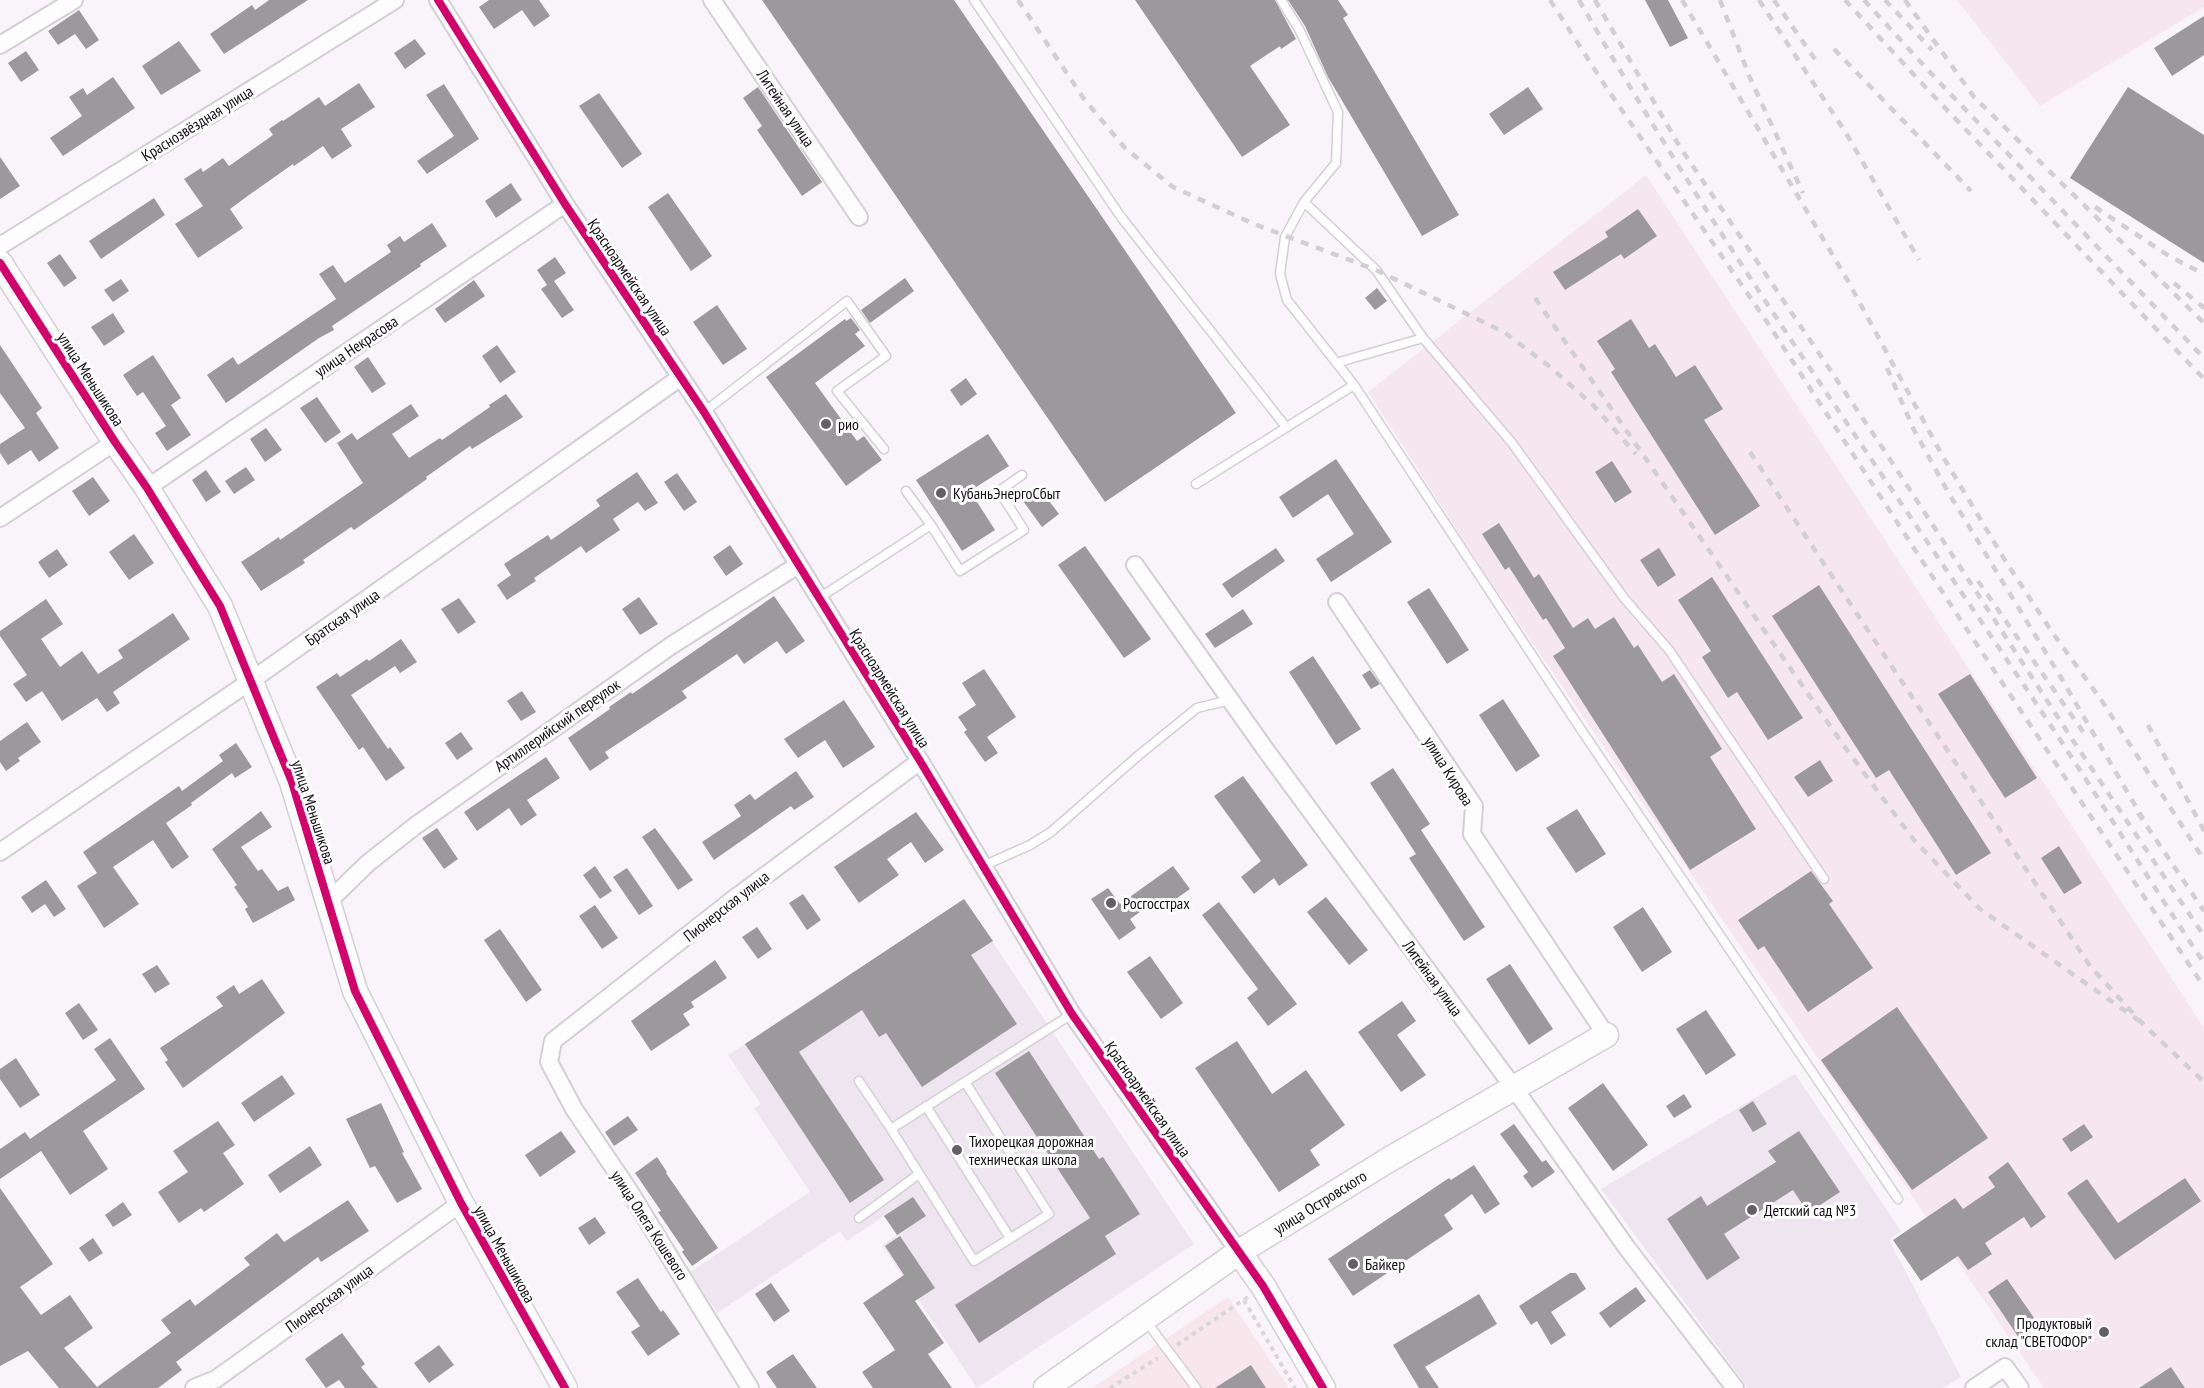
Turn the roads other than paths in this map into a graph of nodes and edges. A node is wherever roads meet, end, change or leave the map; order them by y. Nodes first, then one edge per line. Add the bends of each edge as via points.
1 (74, 0) edge
2 (395, 0) edge
3 (438, 0) edge
4 (712, 0) edge
5 (974, 0) edge
6 (1281, 0) edge
7 (0, 45) edge
8 (1304, 202) junction
9 (565, 204) junction
10 (859, 217) dead end
11 (0, 246) edge
12 (0, 263) edge
13 (1423, 338) junction
14 (1336, 363) junction
15 (681, 377) junction
16 (1354, 385) junction
17 (704, 412) junction
18 (1286, 428) junction
19 (115, 442) junction
20 (884, 449) dead end
21 (1022, 475) dead end
22 (1196, 484) dead end
23 (147, 488) junction
24 (906, 490) dead end
25 (0, 518) edge
26 (931, 525) junction
27 (798, 565) junction
28 (1135, 565) dead end
29 (818, 599) junction
30 (1337, 602) dead end
31 (252, 680) junction
32 (1230, 700) junction
33 (920, 761) junction
34 (0, 852) edge
35 (983, 866) junction
36 (1824, 879) dead end
37 (329, 902) junction
38 (1072, 1014) junction
39 (1606, 1035) joint
40 (549, 1062) joint
41 (859, 1081) dead end
42 (965, 1082) junction
43 (1514, 1088) junction
44 (926, 1106) junction
45 (891, 1129) junction
46 (919, 1174) junction
47 (1898, 1199) dead end
48 (461, 1203) junction
49 (859, 1218) dead end
50 (1010, 1238) junction
51 (1239, 1252) junction
52 (1145, 1319) junction
53 (219, 1384) edge
54 (194, 1388) edge
55 (565, 1388) edge
56 (750, 1388) edge
57 (1046, 1388) edge
58 (1196, 1388) edge
59 (1323, 1388) edge
60 (1735, 1388) edge
61 (1974, 1388) edge
62 (2020, 1388) edge

1 - 7 street
2 - 11 street, Краснозвёздная улица
3 - 9 street, Красноармейская улица
4 - 10 street, Литейная улица
5 - 18 lane via 1121,217
6 - 8 lane via 1338,112 1336,163
8 - 13 lane via 1376,270
8 - 14 lane via 1285,237 1280,274 1287,300
9 - 15 street, Красноармейская улица
9 - 23 street, улица Некрасова
12 - 19 street, улица Меньшикова
13 - 14 lane
13 - 36 lane via 1512,443 1624,597 1669,650
14 - 16 lane
15 - 17 street, Красноармейская улица
15 - 31 street, Братская улица
16 - 18 lane
16 - 47 lane
17 - 20 lane via 847,302 886,356 837,391
17 - 27 street, Красноармейская улица
18 - 22 lane
19 - 23 street, улица Меньшикова
19 - 25 street
21 - 26 lane via 999,491 1024,530 960,571
23 - 31 street, улица Меньшикова via 220,606
24 - 26 lane
26 - 29 lane
27 - 29 street, Красноармейская улица
27 - 37 street, Артиллерийский переулок via 672,645 415,826 368,863
28 - 32 street, Литейная улица
29 - 33 street, Красноармейская улица
30 - 39 street, улица Кирова via 1474,806 1472,834
31 - 34 street, Братская улица
31 - 37 street, улица Меньшикова via 292,782
32 - 35 lane via 1197,708 1051,832
32 - 43 street, Литейная улица
33 - 35 street, Красноармейская улица
33 - 40 street, Пионерская улица via 731,901 553,1041
35 - 38 street, Красноармейская улица
37 - 48 street, улица Меньшикова via 355,991
38 - 42 lane
38 - 51 street, Красноармейская улица
39 - 43 street, улица Островского
40 - 56 street, улица Олега Кошевого via 574,1109
41 - 45 lane
42 - 44 lane
42 - 50 lane via 1049,1214
43 - 51 street, улица Островского
43 - 60 street, Литейная улица via 1627,1248
44 - 45 lane
44 - 50 lane
45 - 46 lane
46 - 49 lane
46 - 50 lane via 974,1261
48 - 53 street, Пионерская улица
48 - 55 street, улица Меньшикова
51 - 52 street, улица Островского
51 - 59 street, Красноармейская улица via 1253,1293
52 - 57 street, улица Островского
52 - 58 lane
53 - 54 street, Пионерская улица
61 - 62 street via 2005,1367

